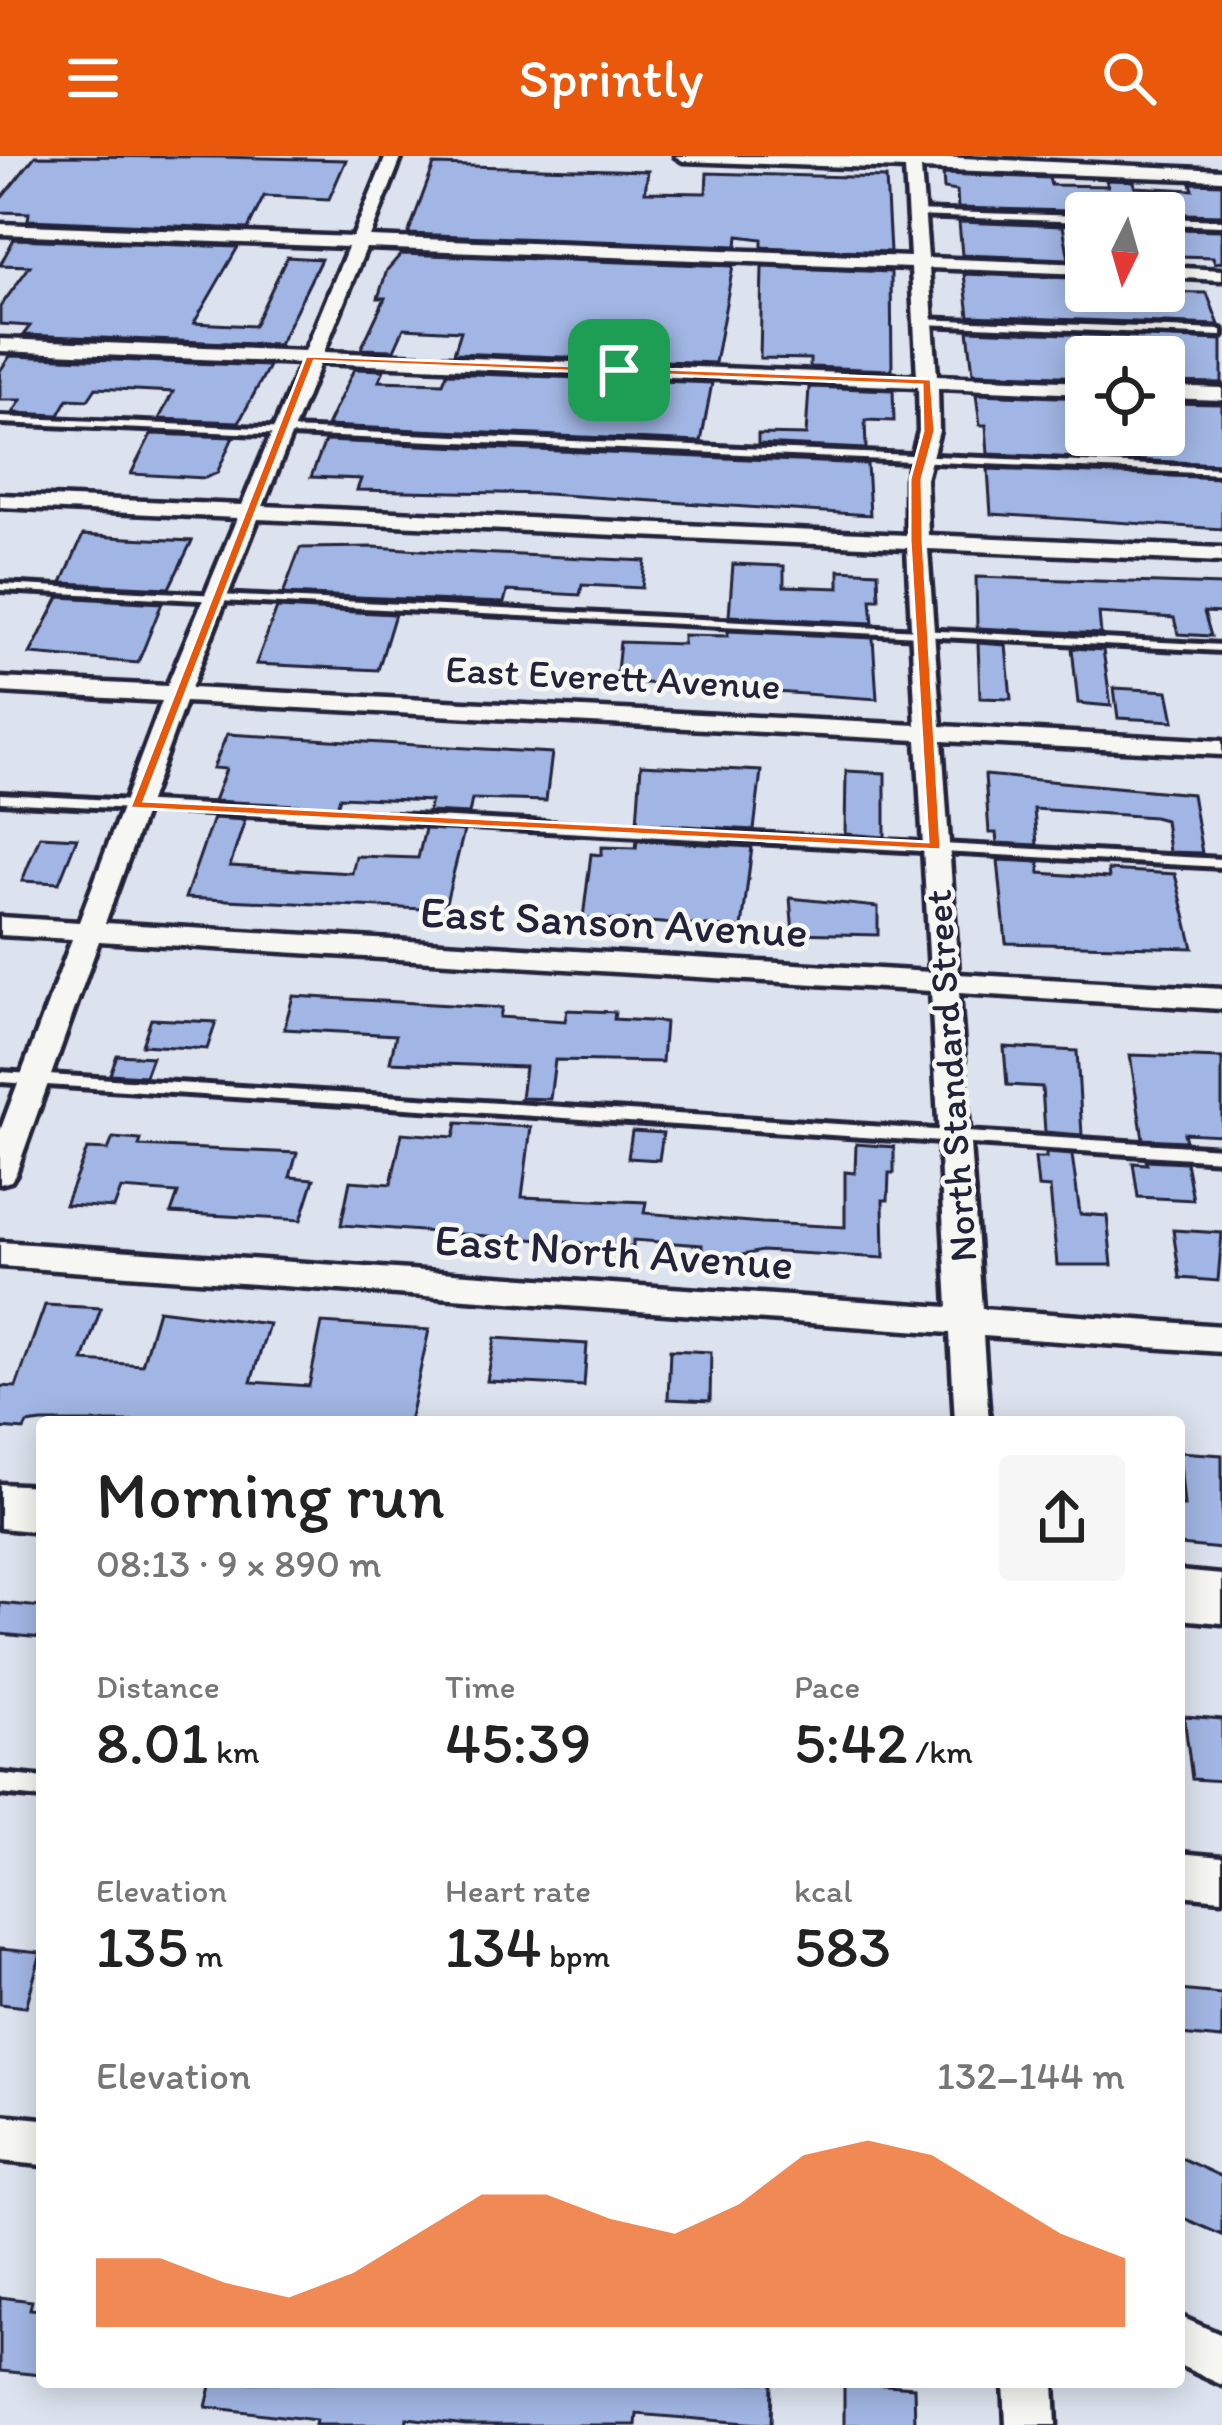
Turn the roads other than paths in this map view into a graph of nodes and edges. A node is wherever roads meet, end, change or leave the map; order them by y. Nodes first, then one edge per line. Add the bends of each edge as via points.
1 (394, 156) edge
2 (682, 156) edge
3 (912, 160) edge
4 (1222, 175) edge
5 (914, 213) junction
6 (1065, 218) edge
7 (1185, 222) edge
8 (1222, 224) edge
9 (0, 229) edge
10 (358, 242) junction
11 (917, 263) junction
12 (1065, 268) edge
13 (1185, 273) edge
14 (1222, 274) edge
15 (922, 321) junction
16 (1222, 332) edge
17 (0, 345) edge
18 (310, 358) junction
19 (927, 381) junction
20 (1065, 387) edge
21 (1185, 393) edge
22 (1222, 394) edge
23 (0, 420) edge
24 (280, 432) junction
25 (923, 458) junction
26 (1222, 472) edge
27 (0, 501) edge
28 (247, 512) junction
29 (916, 540) junction
30 (1222, 555) edge
31 (0, 587) edge
32 (214, 598) junction
33 (923, 633) junction
34 (1222, 648) edge
35 (0, 685) edge
36 (176, 694) junction
37 (929, 733) junction
38 (1222, 748) edge
39 (0, 798) edge
40 (135, 805) junction
41 (936, 847) junction
42 (1222, 863) edge
43 (0, 926) edge
44 (89, 932) junction
45 (943, 982) junction
46 (1222, 999) edge
47 (0, 1077) edge
48 (35, 1079) junction
49 (953, 1137) junction
50 (1222, 1154) edge
51 (0, 1173) edge
52 (0, 1255) edge
53 (966, 1320) junction
54 (1222, 1339) edge
55 (972, 1416) edge
56 (0, 1506) edge
57 (36, 1509) edge
58 (1185, 1596) edge
59 (1222, 1599) edge
60 (0, 1784) edge
61 (36, 1787) edge
62 (1185, 1875) edge
63 (1222, 1878) edge
64 (0, 2138) edge
65 (36, 2141) edge
66 (1185, 2343) edge
67 (1222, 2360) edge
68 (1029, 2388) edge
69 (1031, 2425) edge

1 - 10 street
2 - 3 street
3 - 4 street
3 - 5 street, North Standard Street
5 - 6 lane
5 - 11 street, North Standard Street
7 - 8 lane
9 - 10 street
10 - 11 street
10 - 18 street
11 - 12 street
11 - 15 street, North Standard Street
13 - 14 street
15 - 16 lane
15 - 19 street, North Standard Street
17 - 18 street
18 - 19 street
18 - 24 street
19 - 20 street
19 - 25 street, North Standard Street
21 - 22 street
23 - 24 lane
24 - 25 lane
24 - 28 street
25 - 26 lane
25 - 29 street, North Standard Street
27 - 28 street
28 - 29 street
28 - 32 street
29 - 30 street
29 - 33 street, North Standard Street
31 - 32 lane
32 - 33 lane
32 - 36 street
33 - 34 lane
33 - 37 street, North Standard Street
35 - 36 street, East Everett Avenue
36 - 37 street, East Everett Avenue
36 - 40 street
37 - 38 street, East Everett Avenue
37 - 41 street, North Standard Street
39 - 40 lane
40 - 41 lane
40 - 44 street
41 - 42 lane
41 - 45 street, North Standard Street
43 - 44 street, East Sanson Avenue
44 - 45 street, East Sanson Avenue
44 - 48 street
45 - 46 street, East Sanson Avenue
45 - 49 street, North Standard Street
47 - 48 lane
48 - 49 lane
48 - 51 street
49 - 50 lane
49 - 53 street, North Standard Street
52 - 53 street, East North Avenue
53 - 54 street, East North Avenue
53 - 55 street, North Standard Street
56 - 57 street
58 - 59 street
60 - 61 lane
62 - 63 street
64 - 65 street
66 - 67 street
68 - 69 street

